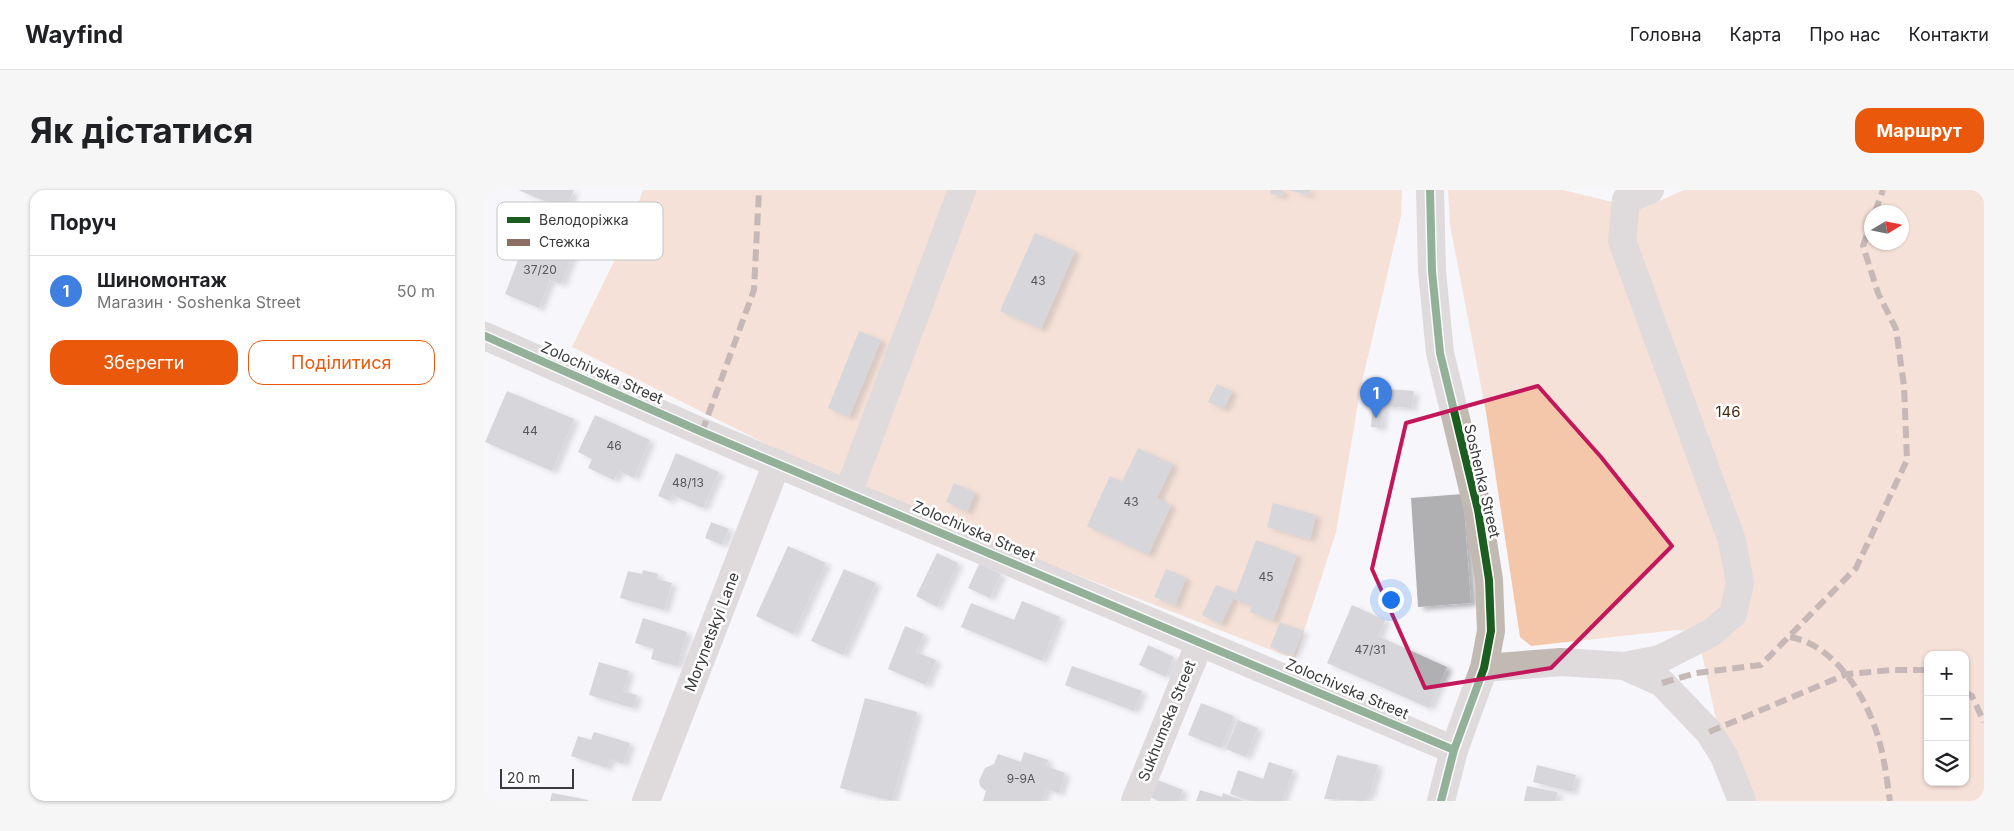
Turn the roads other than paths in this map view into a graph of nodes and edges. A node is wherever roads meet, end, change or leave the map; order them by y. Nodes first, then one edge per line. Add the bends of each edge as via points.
1 (962, 190) edge
2 (1430, 190) edge
3 (1650, 190) edge
4 (485, 336) edge
5 (777, 462) junction
6 (848, 493) junction
7 (1200, 642) junction
8 (1624, 666) junction
9 (1484, 668) junction
10 (1454, 750) junction
11 (646, 801) edge
12 (1135, 801) edge
13 (1441, 801) edge
14 (1742, 801) edge

1 - 6 street
2 - 9 street, Soshenka Street via 1432,271 1440,353 1477,510 1489,580 1491,631
3 - 8 street via 1626,200 1623,241 1732,541 1740,583 1733,614 1711,633 1660,659
4 - 5 street, Zolochivska Street
5 - 6 street, Zolochivska Street
5 - 11 street, Morynetskyi Lane
6 - 7 street, Zolochivska Street
7 - 10 street, Zolochivska Street
7 - 12 street, Sukhumska Street
8 - 9 street via 1561,662
8 - 14 street via 1662,683 1690,710 1724,756
9 - 10 street, Soshenka Street
10 - 13 street, Soshenka Street

